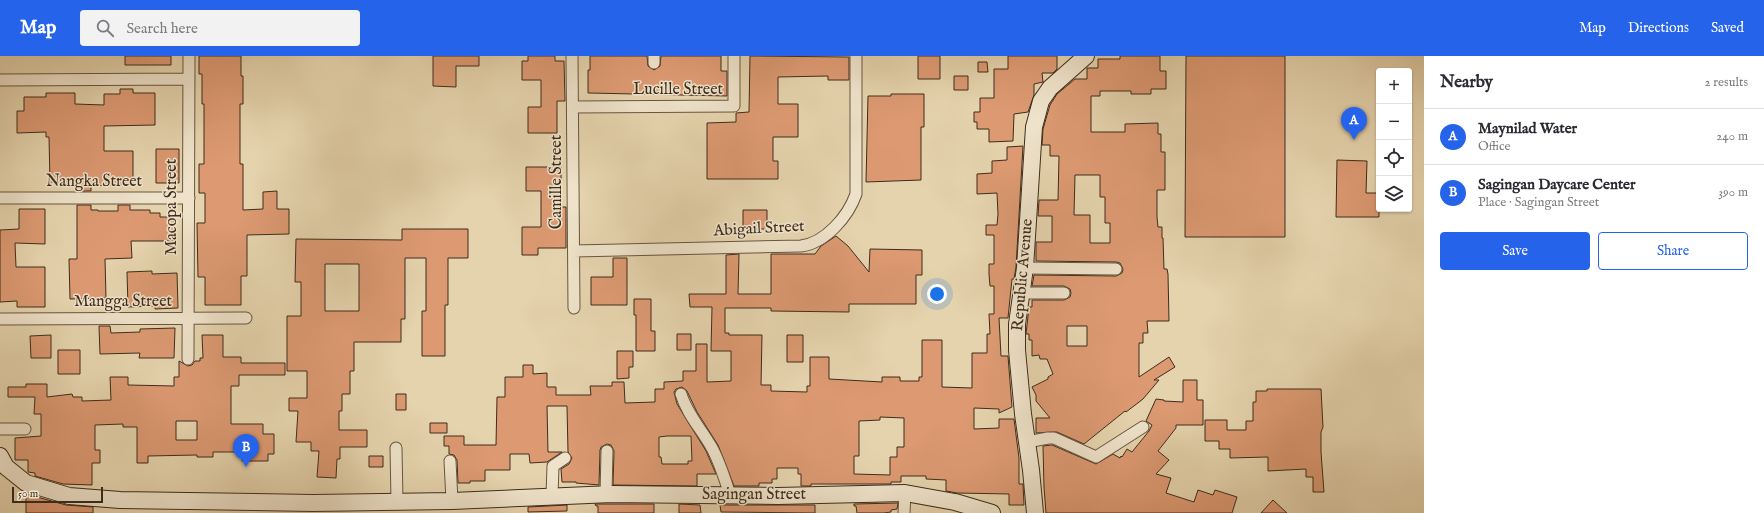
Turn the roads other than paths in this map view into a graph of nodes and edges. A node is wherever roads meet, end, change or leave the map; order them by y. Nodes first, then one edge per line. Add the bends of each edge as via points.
1 (189, 56) edge
2 (572, 56) edge
3 (734, 56) edge
4 (856, 56) edge
5 (1086, 56) edge
6 (189, 79) junction
7 (0, 80) edge
8 (573, 107) junction
9 (0, 198) edge
10 (188, 198) junction
11 (574, 251) junction
12 (1025, 268) junction
13 (1116, 269) dead end
14 (1021, 293) junction
15 (1064, 293) dead end
16 (574, 308) dead end
17 (188, 318) junction
18 (246, 318) dead end
19 (0, 319) edge
20 (188, 359) dead end
21 (681, 394) dead end
22 (1143, 427) dead end
23 (25, 429) dead end
24 (0, 430) edge
25 (1027, 442) junction
26 (396, 448) dead end
27 (607, 451) dead end
28 (0, 456) edge
29 (565, 458) dead end
30 (450, 461) dead end
31 (606, 494) junction
32 (905, 494) junction
33 (730, 495) junction
34 (552, 496) junction
35 (452, 500) junction
36 (396, 501) junction
37 (904, 513) edge
38 (992, 513) edge
39 (1035, 513) edge

1 - 6 street, Macopa Street
2 - 8 street, Camille Street
3 - 8 street, Lucille Street via 734,106
4 - 11 street, Abigail Street via 856,194 849,210 816,242 800,246
5 - 12 main road, Republic Avenue via 1050,88 1041,101 1036,115
6 - 7 street
6 - 10 street, Macopa Street
8 - 11 street, Camille Street
9 - 10 street, Nangka Street
10 - 17 street, Macopa Street
11 - 16 street, Camille Street
12 - 13 street
12 - 14 main road, Republic Avenue
14 - 15 street
14 - 25 main road, Republic Avenue via 1017,350
17 - 18 street, Mangga Street
17 - 19 street, Mangga Street
17 - 20 street, Macopa Street
21 - 33 street via 684,405 712,448
22 - 25 street via 1096,458 1054,438
23 - 24 street
25 - 39 main road, Republic Avenue
26 - 36 street
27 - 31 street
28 - 36 main road, Sagingan Street via 6,467 26,483 69,496 120,500 312,503
29 - 34 street via 553,466
30 - 35 street
31 - 33 main road, Sagingan Street
31 - 34 main road, Sagingan Street
32 - 33 main road, Sagingan Street
32 - 37 street
32 - 38 main road, Sagingan Street via 955,502
34 - 35 main road, Sagingan Street
35 - 36 main road, Sagingan Street

